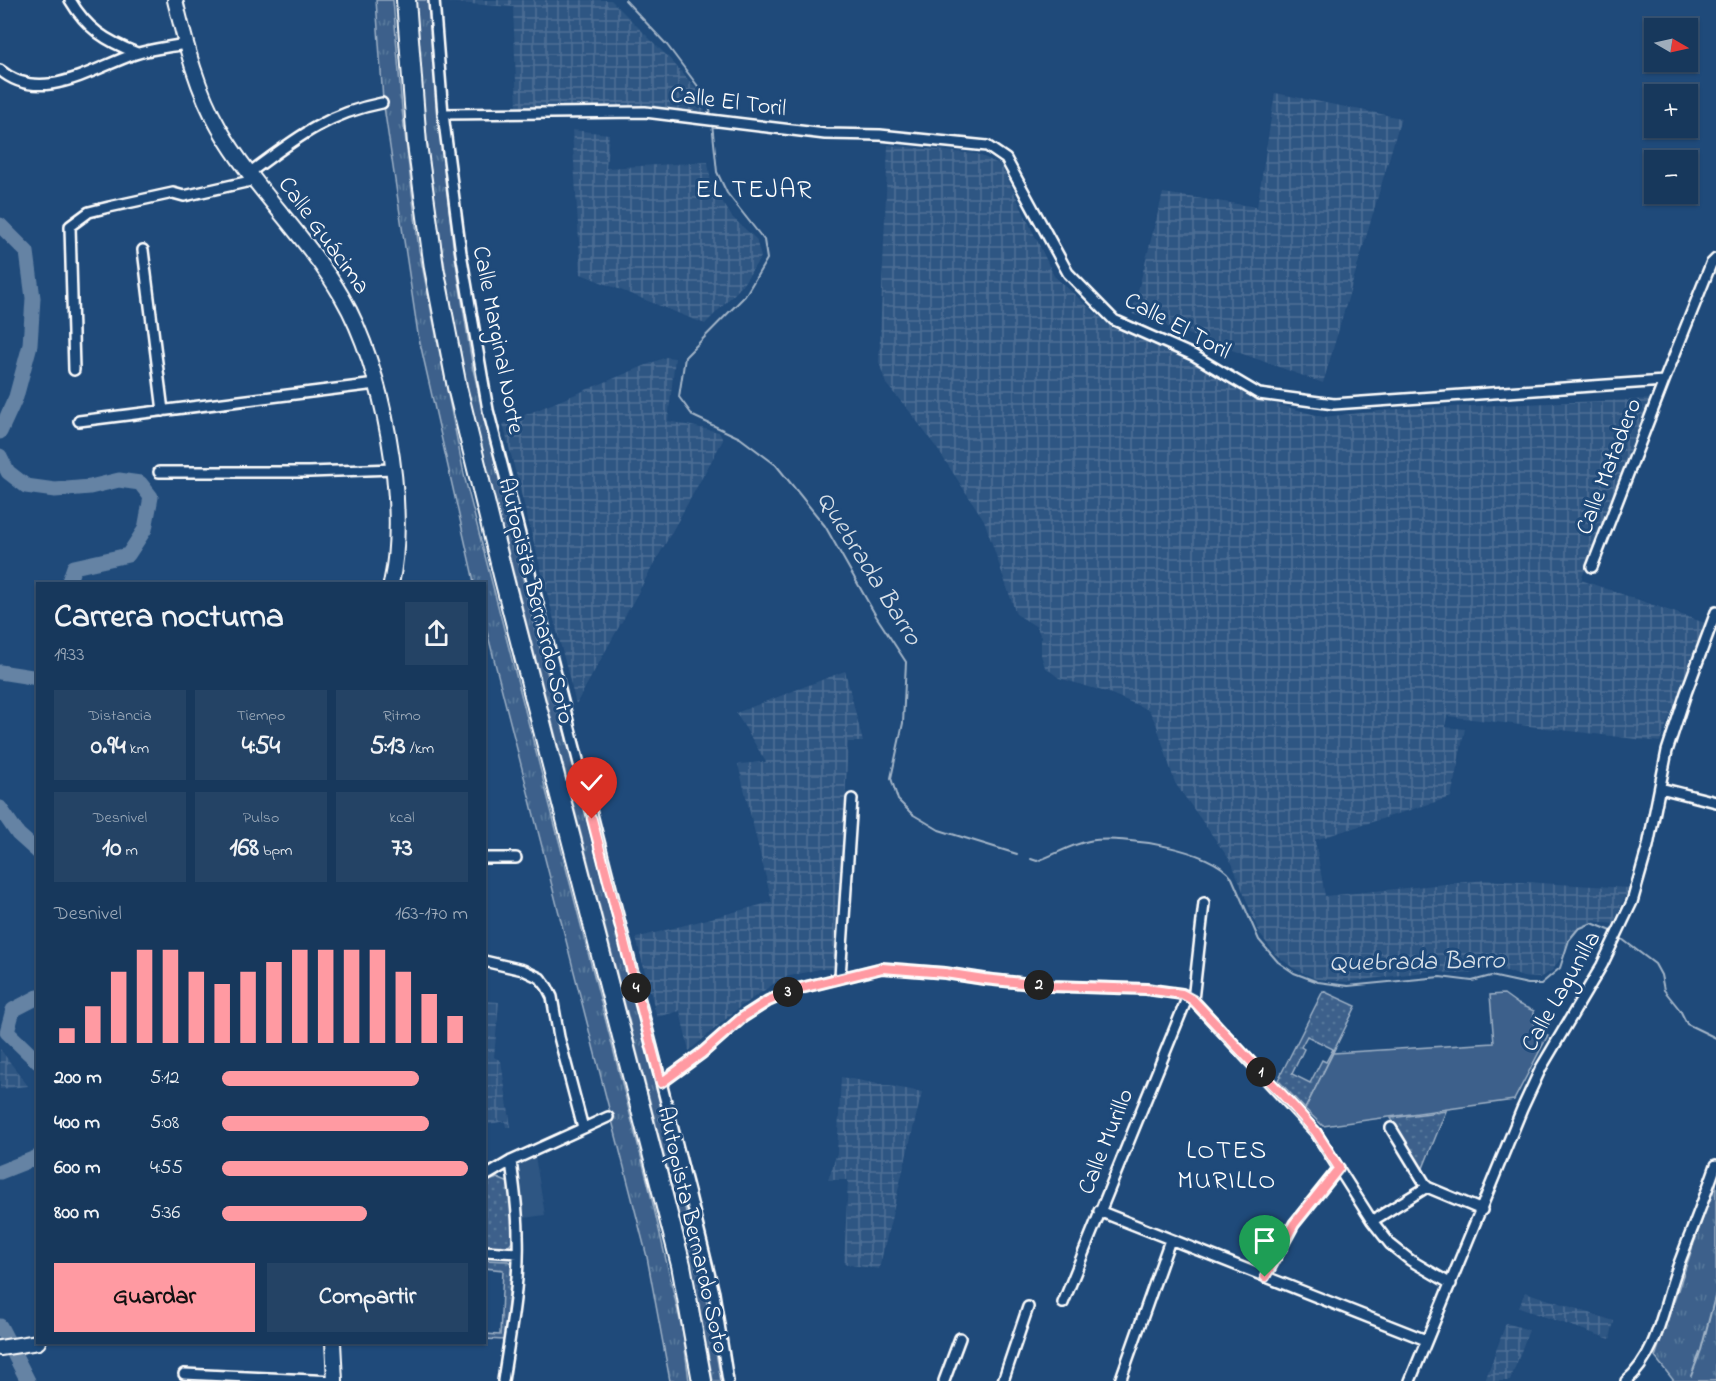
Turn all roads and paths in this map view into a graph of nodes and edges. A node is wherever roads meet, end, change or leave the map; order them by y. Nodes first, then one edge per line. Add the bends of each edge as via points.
1 (70, 0) edge
2 (175, 0) edge
3 (406, 0) edge
4 (434, 0) edge
5 (185, 44) junction
6 (137, 54) junction
7 (0, 70) edge
8 (382, 103) dead end
9 (442, 114) junction
10 (255, 180) junction
11 (143, 250) dead end
12 (1716, 259) edge
13 (74, 370) dead end
14 (1664, 381) junction
15 (376, 384) junction
16 (163, 411) junction
17 (79, 421) dead end
18 (394, 469) junction
19 (159, 472) dead end
20 (1592, 567) dead end
21 (391, 582) edge
22 (1716, 612) edge
23 (1660, 788) junction
24 (852, 799) dead end
25 (1716, 802) edge
26 (486, 858) edge
27 (516, 858) dead end
28 (1204, 903) dead end
29 (486, 961) edge
30 (840, 978) junction
31 (1191, 998) junction
32 (661, 1083) junction
33 (608, 1117) dead end
34 (583, 1128) junction
35 (1391, 1128) dead end
36 (511, 1161) junction
37 (1716, 1165) edge
38 (1339, 1168) junction
39 (486, 1176) edge
40 (1427, 1187) junction
41 (1482, 1210) junction
42 (1099, 1211) junction
43 (1372, 1221) junction
44 (1170, 1240) junction
45 (486, 1251) edge
46 (518, 1252) junction
47 (1265, 1277) junction
48 (1451, 1284) junction
49 (1063, 1303) dead end
50 (1028, 1307) dead end
51 (960, 1338) dead end
52 (1426, 1340) junction
53 (33, 1343) edge
54 (333, 1344) edge
55 (0, 1348) edge
56 (184, 1374) dead end
57 (203, 1378) edge
58 (335, 1381) edge
59 (503, 1381) edge
60 (702, 1381) edge
61 (728, 1381) edge
62 (944, 1381) edge
63 (1003, 1381) edge
64 (1120, 1381) edge
65 (1410, 1381) edge
66 (1626, 1381) edge

1 - 6 street via 88,24 111,43
2 - 5 main road, Calle Guácima
3 - 60 highway, Autopista Bernardo Soto via 417,144 434,268 457,387 681,1265
4 - 9 street, Calle Marginal Norte
5 - 6 street
5 - 10 main road, Calle Guácima via 211,114
6 - 7 street via 44,85 22,84
8 - 10 street via 339,114 308,131
9 - 14 street, Calle El Toril via 645,112 825,134 880,135 987,146 1006,159 1068,273 1114,320 1192,355 1259,394 1334,404
9 - 32 street, Calle Marginal Norte via 460,253 488,410
10 - 13 street via 233,189 184,196 173,193 109,207 89,212 70,226
10 - 15 main road, Calle Guácima via 343,298 362,338
11 - 16 street
12 - 14 street
14 - 20 street, Calle Matadero
15 - 16 street
15 - 18 main road, Calle Guácima
16 - 17 street
18 - 19 street
18 - 21 main road, Calle Guácima via 398,539
22 - 23 street, Calle Lagunilla via 1674,726
23 - 25 street
23 - 41 street, Calle Lagunilla via 1637,887 1619,931 1541,1068
24 - 30 street
26 - 27 street
28 - 31 street, Calle Murillo
29 - 34 street via 523,970 540,978 547,987
30 - 31 street via 893,968 1051,986 1146,989
30 - 32 street via 768,1001
31 - 38 street via 1316,1132
31 - 42 street, Calle Murillo
32 - 61 street, Calle Marginal Norte via 712,1286
33 - 34 street
34 - 36 street
35 - 40 street
36 - 39 street
36 - 46 street
37 - 66 street via 1649,1354
38 - 43 street
38 - 47 street via 1294,1224
40 - 41 street
40 - 43 street
41 - 48 street, Calle Lagunilla
42 - 44 street
42 - 49 street, Calle Murillo
43 - 48 street via 1390,1244 1410,1260
44 - 47 street
44 - 64 street
45 - 46 street
46 - 59 street
47 - 52 street
48 - 52 street, Calle Lagunilla
50 - 63 street
51 - 62 street
52 - 65 street, Calle Lagunilla
53 - 55 main road
54 - 58 main road
56 - 57 street
57 - 58 street

